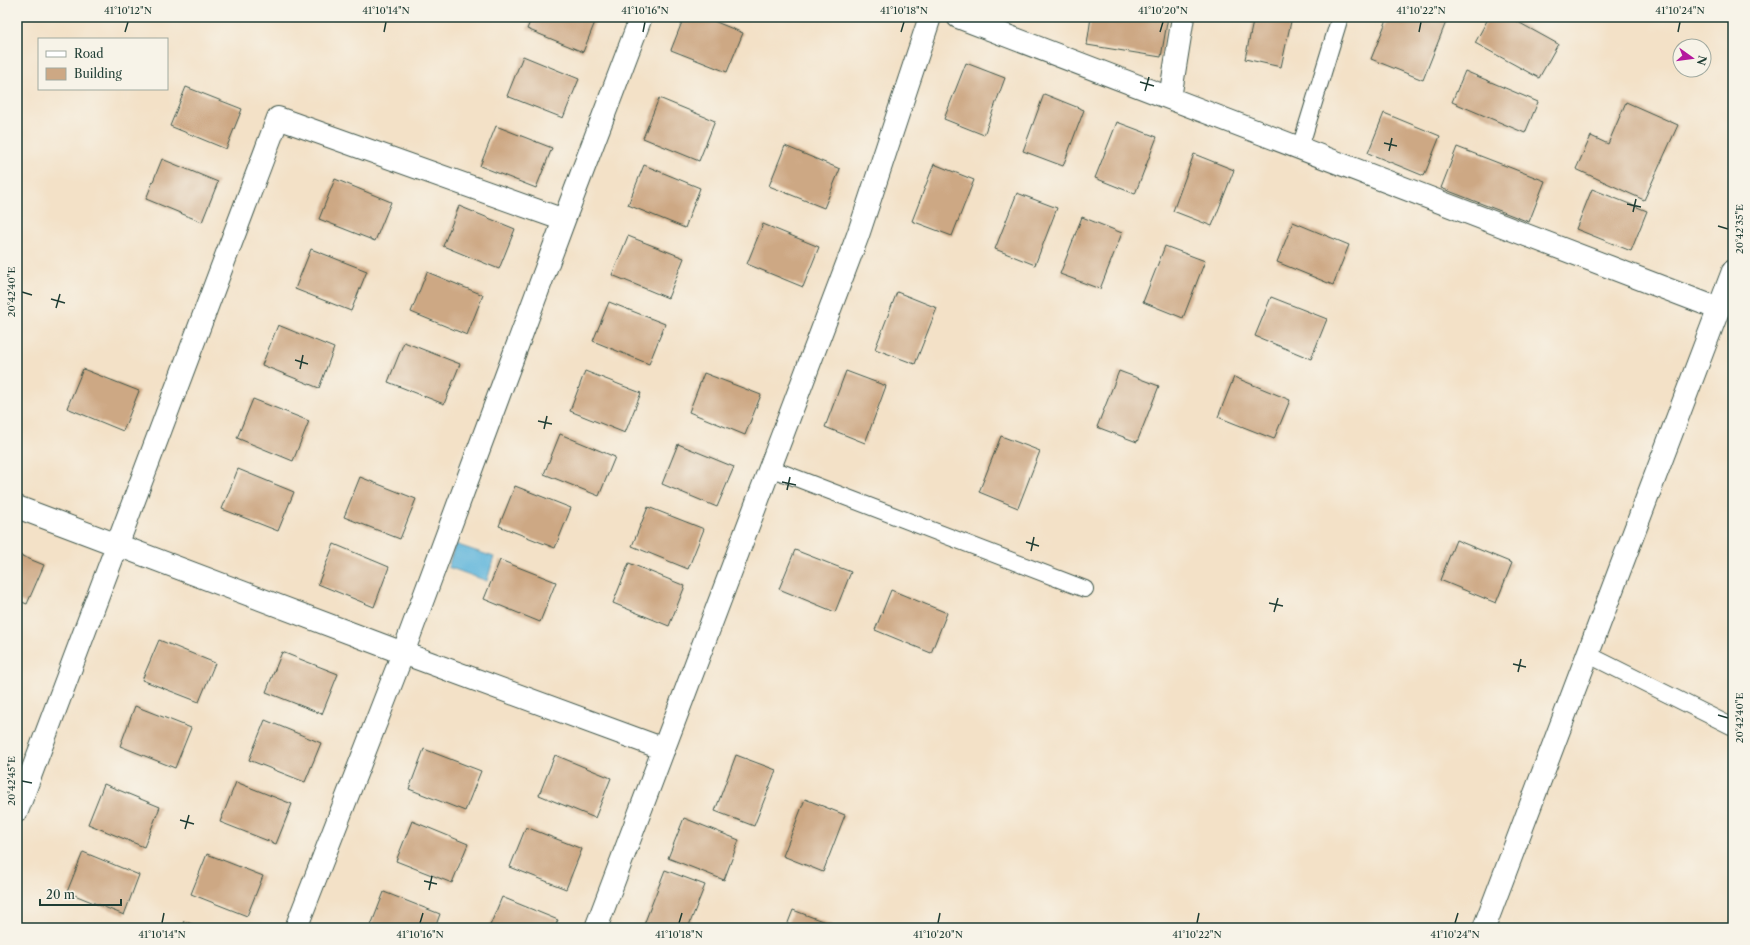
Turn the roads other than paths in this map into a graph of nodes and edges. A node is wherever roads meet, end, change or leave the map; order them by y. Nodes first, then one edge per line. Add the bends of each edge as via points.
1 (641, 17) edge
2 (930, 17) edge
3 (958, 17) edge
4 (1183, 17) edge
5 (1340, 17) edge
6 (1170, 98) junction
7 (1300, 148) junction
8 (564, 220) junction
9 (1733, 271) edge
10 (1719, 309) junction
11 (770, 468) junction
12 (17, 507) edge
13 (116, 545) junction
14 (1085, 589) dead end
15 (403, 653) junction
16 (1587, 654) junction
17 (1733, 727) edge
18 (664, 749) junction
19 (17, 811) edge
20 (296, 928) edge
21 (596, 928) edge
22 (1484, 928) edge

1 - 8 street
2 - 11 street via 858,235
3 - 6 street
4 - 6 street
5 - 7 lane
6 - 7 street
7 - 10 street
8 - 13 street via 278,118
8 - 15 street
9 - 10 street
10 - 16 street
11 - 14 lane
11 - 18 street
12 - 13 street
13 - 15 street
13 - 19 street
15 - 18 street
15 - 20 street
16 - 17 lane
16 - 22 street
18 - 21 street

